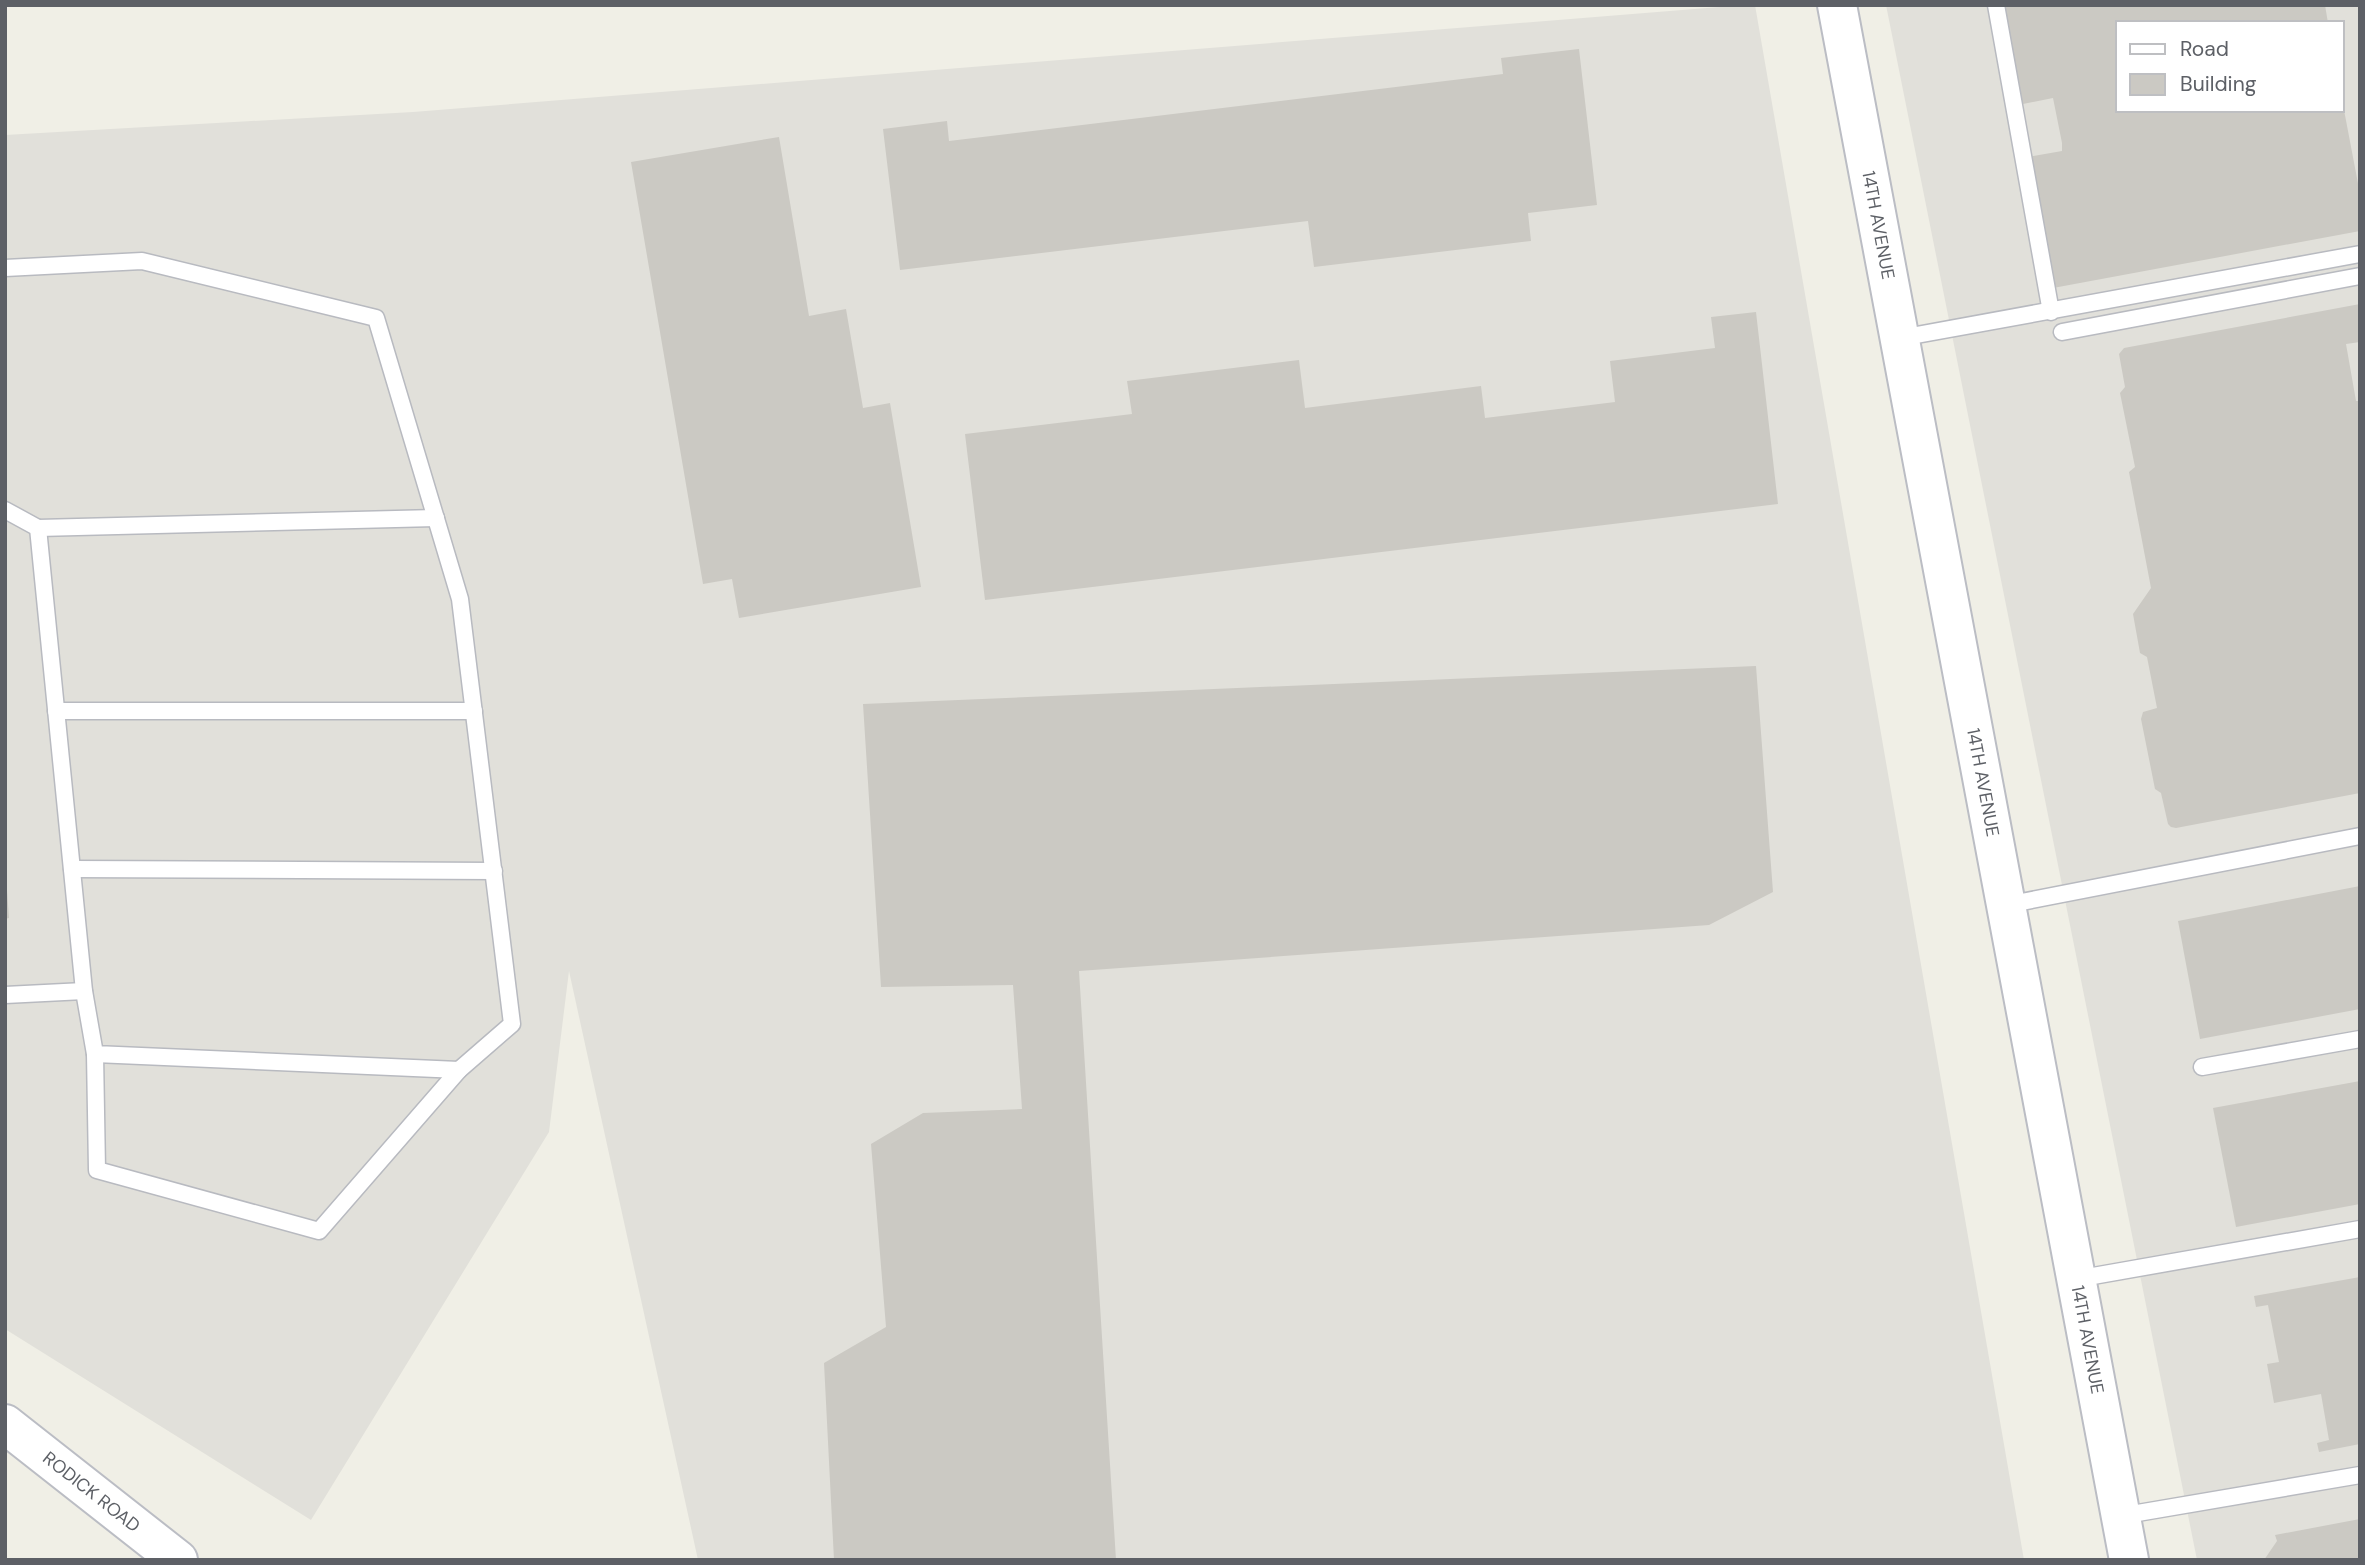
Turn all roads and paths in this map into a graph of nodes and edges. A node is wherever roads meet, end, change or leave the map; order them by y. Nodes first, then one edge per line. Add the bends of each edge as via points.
1 (1837, 5) edge
2 (1996, 5) edge
3 (2360, 254) edge
4 (5, 268) edge
5 (2360, 276) edge
6 (2051, 312) junction
7 (2062, 332) dead end
8 (1900, 338) junction
9 (5, 510) edge
10 (436, 518) junction
11 (37, 528) junction
12 (56, 711) junction
13 (474, 711) junction
14 (2360, 836) edge
15 (72, 869) junction
16 (494, 872) junction
17 (2006, 905) junction
18 (84, 991) junction
19 (5, 995) edge
20 (2360, 1039) edge
21 (95, 1054) junction
22 (2202, 1067) dead end
23 (460, 1070) junction
24 (2360, 1229) edge
25 (2076, 1279) junction
26 (5, 1424) edge
27 (2360, 1475) edge
28 (2120, 1516) junction
29 (178, 1560) edge
30 (2129, 1560) edge

1 - 8 main road, 14TH AVENUE
2 - 6 lane
3 - 6 lane
4 - 10 lane via 142,261 376,318
5 - 7 lane
6 - 8 lane
8 - 17 main road, 14TH AVENUE
9 - 11 lane
10 - 11 lane
10 - 13 lane via 460,599
11 - 12 lane
12 - 13 lane
12 - 15 lane
13 - 16 lane
14 - 17 lane
15 - 16 lane
15 - 18 lane
16 - 23 lane via 512,1024
17 - 25 main road, 14TH AVENUE
18 - 19 lane
18 - 21 lane
20 - 22 lane
21 - 23 lane
21 - 23 lane via 97,1170 319,1231
24 - 25 lane
25 - 28 main road, 14TH AVENUE
26 - 29 main road, RODICK ROAD
27 - 28 lane
28 - 30 main road, 14TH AVENUE

